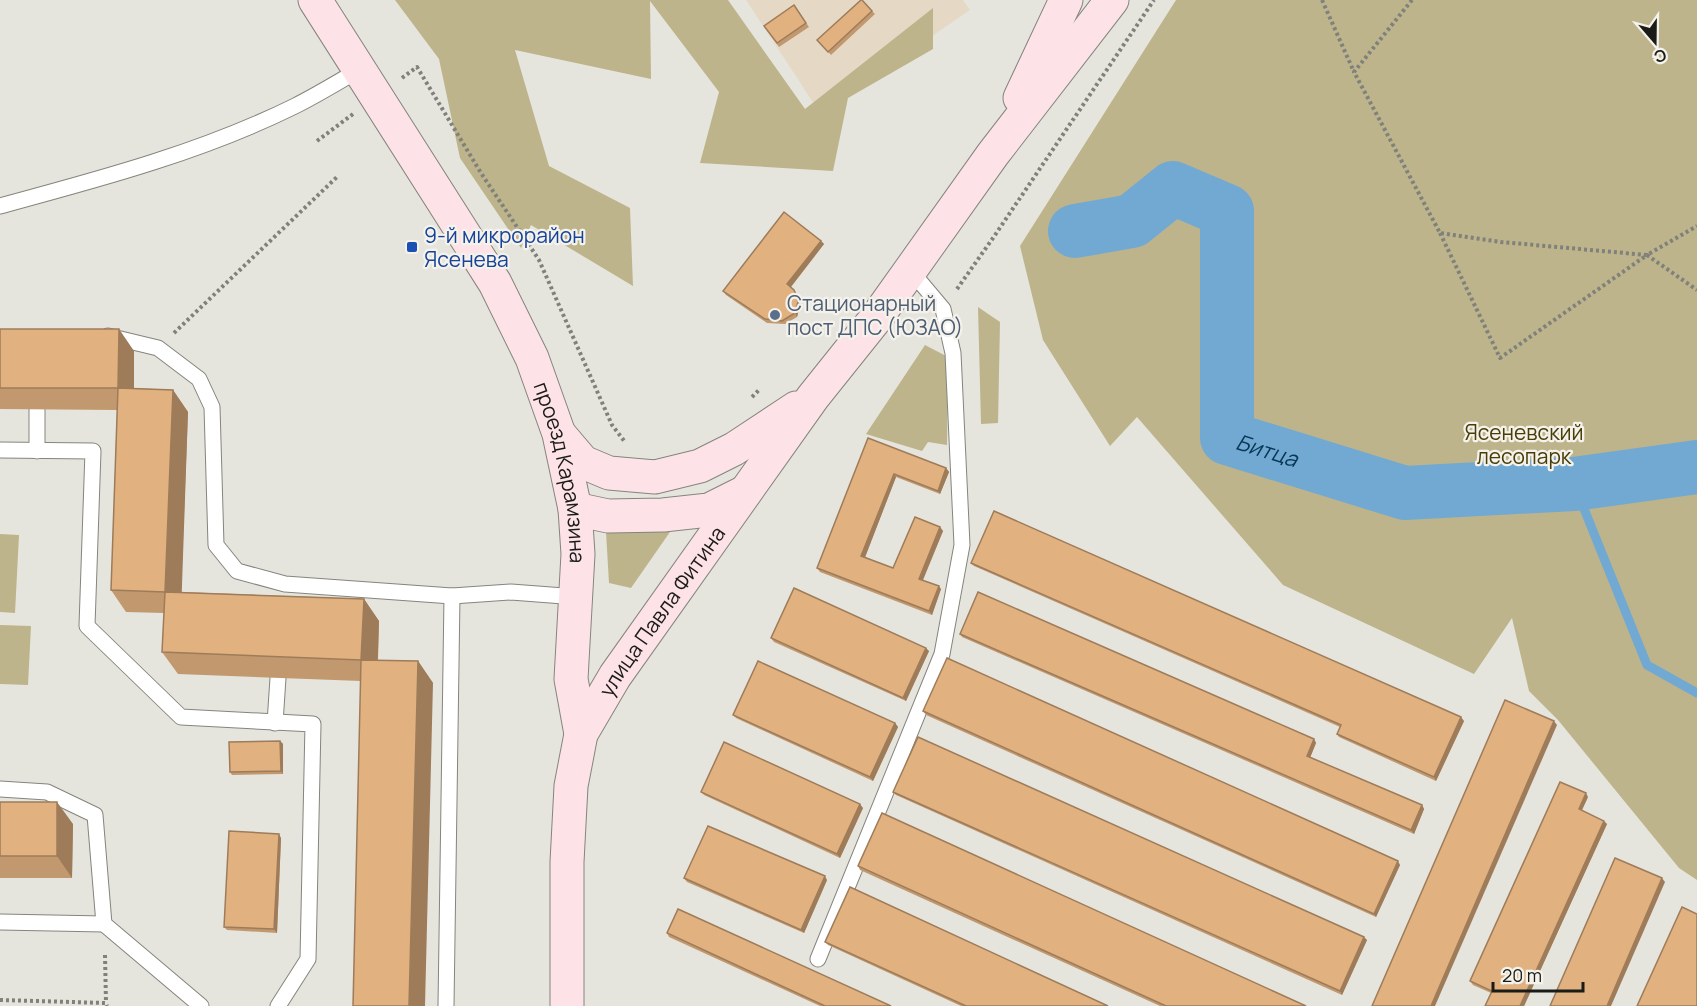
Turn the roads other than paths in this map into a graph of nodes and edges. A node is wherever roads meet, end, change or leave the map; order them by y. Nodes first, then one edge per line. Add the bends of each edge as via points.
1 (315, 0) edge
2 (1066, 0) edge
3 (1084, 0) edge
4 (1112, 0) edge
5 (367, 84) junction
6 (993, 154) junction
7 (0, 206) edge
8 (910, 271) junction
9 (92, 335) edge
10 (813, 397) junction
11 (38, 410) edge
12 (559, 434) junction
13 (0, 450) edge
14 (37, 451) junction
15 (747, 490) junction
16 (575, 509) junction
17 (452, 596) junction
18 (577, 597) junction
19 (278, 678) edge
20 (275, 723) junction
21 (581, 734) junction
22 (0, 789) edge
23 (0, 922) edge
24 (104, 924) junction
25 (818, 959) dead end
26 (201, 1006) edge
27 (278, 1006) edge
28 (446, 1006) edge
29 (567, 1006) edge

1 - 5 main road, проезд Карамзина
2 - 6 main road
3 - 6 main road, улица Павла Фитина
4 - 6 main road, улица Павла Фитина
5 - 7 lane via 297,105 128,171
5 - 12 main road, проезд Карамзина via 495,284 532,358
6 - 8 main road, улица Павла Фитина
8 - 10 main road, улица Павла Фитина
8 - 25 lane via 943,309 953,353 962,545 942,654
9 - 17 lane via 113,336 158,348 199,379 212,407 216,545 237,572 285,589
10 - 12 main road, улица Павла Фитина via 726,453 700,466 655,477 609,473 583,462
10 - 15 main road, улица Павла Фитина
11 - 14 lane
12 - 16 main road, проезд Карамзина
13 - 14 lane
14 - 20 lane via 93,451 87,626 181,717
15 - 16 main road, улица Павла Фитина via 709,510 608,516
15 - 21 main road, улица Павла Фитина via 615,676
16 - 18 main road, проезд Карамзина
17 - 18 lane via 511,592
17 - 28 lane
18 - 21 main road, проезд Карамзина via 571,680
19 - 20 lane
20 - 27 lane via 313,724 308,959
21 - 29 main road, проезд Карамзина via 571,786 567,862
22 - 24 lane via 47,792 94,815
23 - 24 lane
24 - 26 lane

